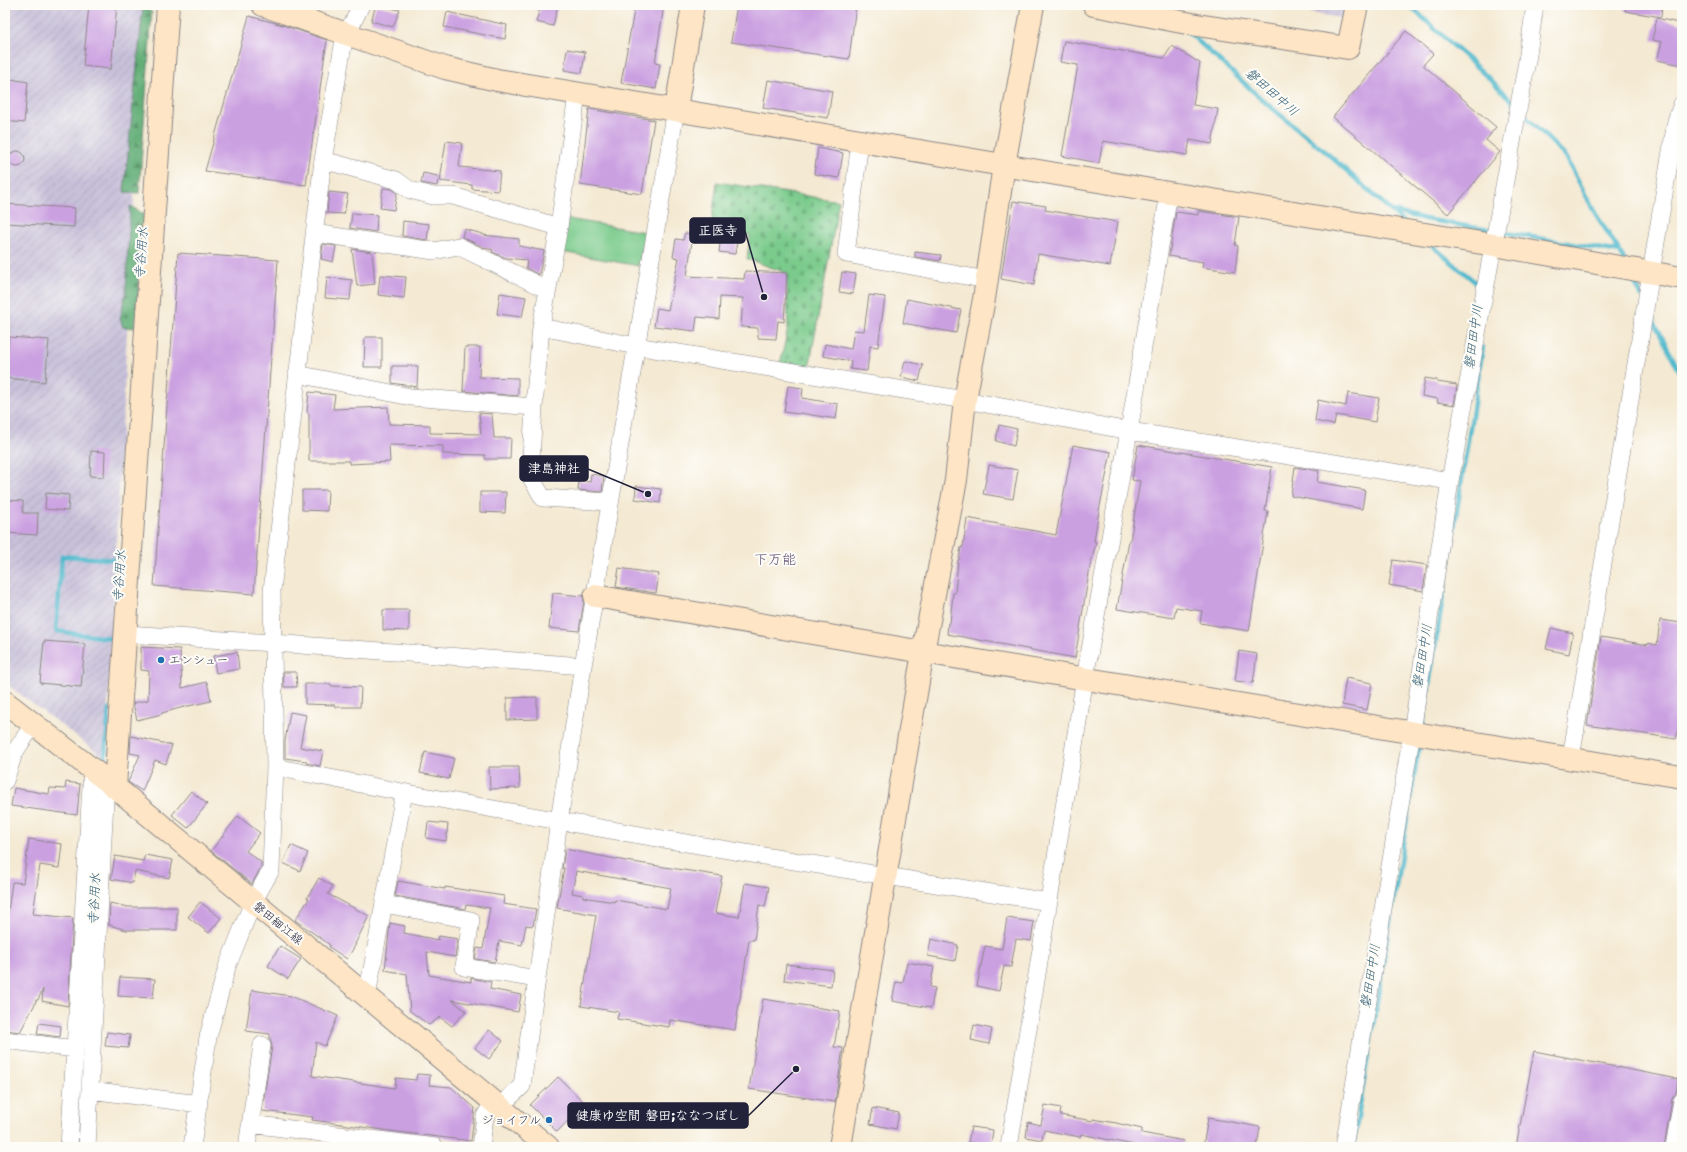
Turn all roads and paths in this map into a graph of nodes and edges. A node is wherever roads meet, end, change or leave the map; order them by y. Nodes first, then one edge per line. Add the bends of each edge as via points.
1 (168, 5) edge
2 (263, 5) edge
3 (361, 5) edge
4 (694, 5) edge
5 (1033, 5) edge
6 (1094, 5) edge
7 (1357, 5) edge
8 (1535, 5) edge
9 (345, 34) junction
10 (577, 94) junction
11 (1682, 104) edge
12 (676, 109) junction
13 (860, 141) junction
14 (323, 160) junction
15 (1004, 165) junction
16 (1169, 193) junction
17 (559, 227) junction
18 (314, 233) junction
19 (1494, 245) junction
20 (1652, 273) junction
21 (1682, 278) edge
22 (987, 280) junction
23 (548, 290) junction
24 (541, 327) junction
25 (636, 346) junction
26 (297, 374) junction
27 (965, 400) junction
28 (534, 407) junction
29 (1129, 432) junction
30 (1450, 481) junction
31 (610, 502) junction
32 (595, 596) junction
33 (126, 634) junction
34 (273, 643) junction
35 (922, 652) junction
36 (583, 666) junction
37 (1085, 678) junction
38 (5, 702) edge
39 (34, 724) junction
40 (1412, 732) junction
41 (1571, 758) junction
42 (275, 767) junction
43 (1682, 777) edge
44 (105, 780) junction
45 (5, 781) edge
46 (404, 793) junction
47 (559, 821) junction
48 (885, 876) junction
49 (253, 902) junction
50 (1049, 902) junction
51 (384, 904) junction
52 (537, 979) junction
53 (367, 996) junction
54 (5, 1040) edge
55 (262, 1045) dead end
56 (75, 1049) junction
57 (90, 1090) junction
58 (1682, 1101) edge
59 (198, 1104) junction
60 (498, 1105) junction
61 (250, 1124) junction
62 (378, 1143) edge
63 (81, 1146) edge
64 (192, 1147) edge
65 (247, 1147) edge
66 (435, 1147) edge
67 (481, 1147) edge
68 (548, 1147) edge
69 (840, 1147) edge
70 (1009, 1147) edge
71 (1344, 1147) edge
72 (1674, 1147) edge

1 - 33 street
2 - 9 street
3 - 9 street
4 - 12 street
5 - 15 street
6 - 7 street via 1197,25 1348,48
8 - 19 street
9 - 10 street via 446,68 496,80
9 - 14 street
10 - 12 street
10 - 17 street
11 - 20 street via 1676,120
12 - 13 street
12 - 25 street
13 - 15 street
13 - 22 street via 846,254
14 - 17 street via 396,180 410,190 433,196 453,196
14 - 18 street
15 - 16 street
15 - 22 street
16 - 19 street
16 - 29 street
17 - 23 street
18 - 23 street via 434,251 458,246
18 - 26 street
19 - 20 street
19 - 30 street
20 - 21 street
20 - 41 street
22 - 27 street
23 - 24 street
24 - 25 street
24 - 28 street
25 - 27 street
25 - 31 street
26 - 28 street via 411,397
26 - 34 street via 272,590
27 - 29 street
27 - 35 street via 956,480
28 - 31 street via 530,476 543,498
29 - 30 street
29 - 37 street
30 - 40 street
31 - 32 street
32 - 35 street
32 - 36 street
33 - 34 street
33 - 44 street
34 - 36 street
34 - 42 street
35 - 37 street
35 - 48 street
36 - 47 street
37 - 40 street
37 - 50 street
38 - 39 street, 磐田細江線
39 - 44 street, 磐田細江線
39 - 45 street via 14,753
40 - 41 street
40 - 71 street
41 - 43 street
42 - 46 street
42 - 49 street via 272,870
44 - 49 street, 磐田細江線
44 - 56 street
44 - 57 street
46 - 47 street
46 - 51 street
47 - 48 street
47 - 52 street
48 - 50 street
48 - 69 street
49 - 53 street, 磐田細江線
49 - 59 street via 225,974 208,1037
50 - 70 street
51 - 52 street via 471,920 464,967
51 - 53 street
52 - 60 street via 522,1086
53 - 60 street, 磐田細江線
54 - 56 street
55 - 61 street
56 - 63 street
57 - 59 street
57 - 63 street
58 - 72 street
59 - 64 street
60 - 67 street via 485,1116
60 - 68 street, 磐田細江線
61 - 62 street
61 - 65 street
62 - 66 street

